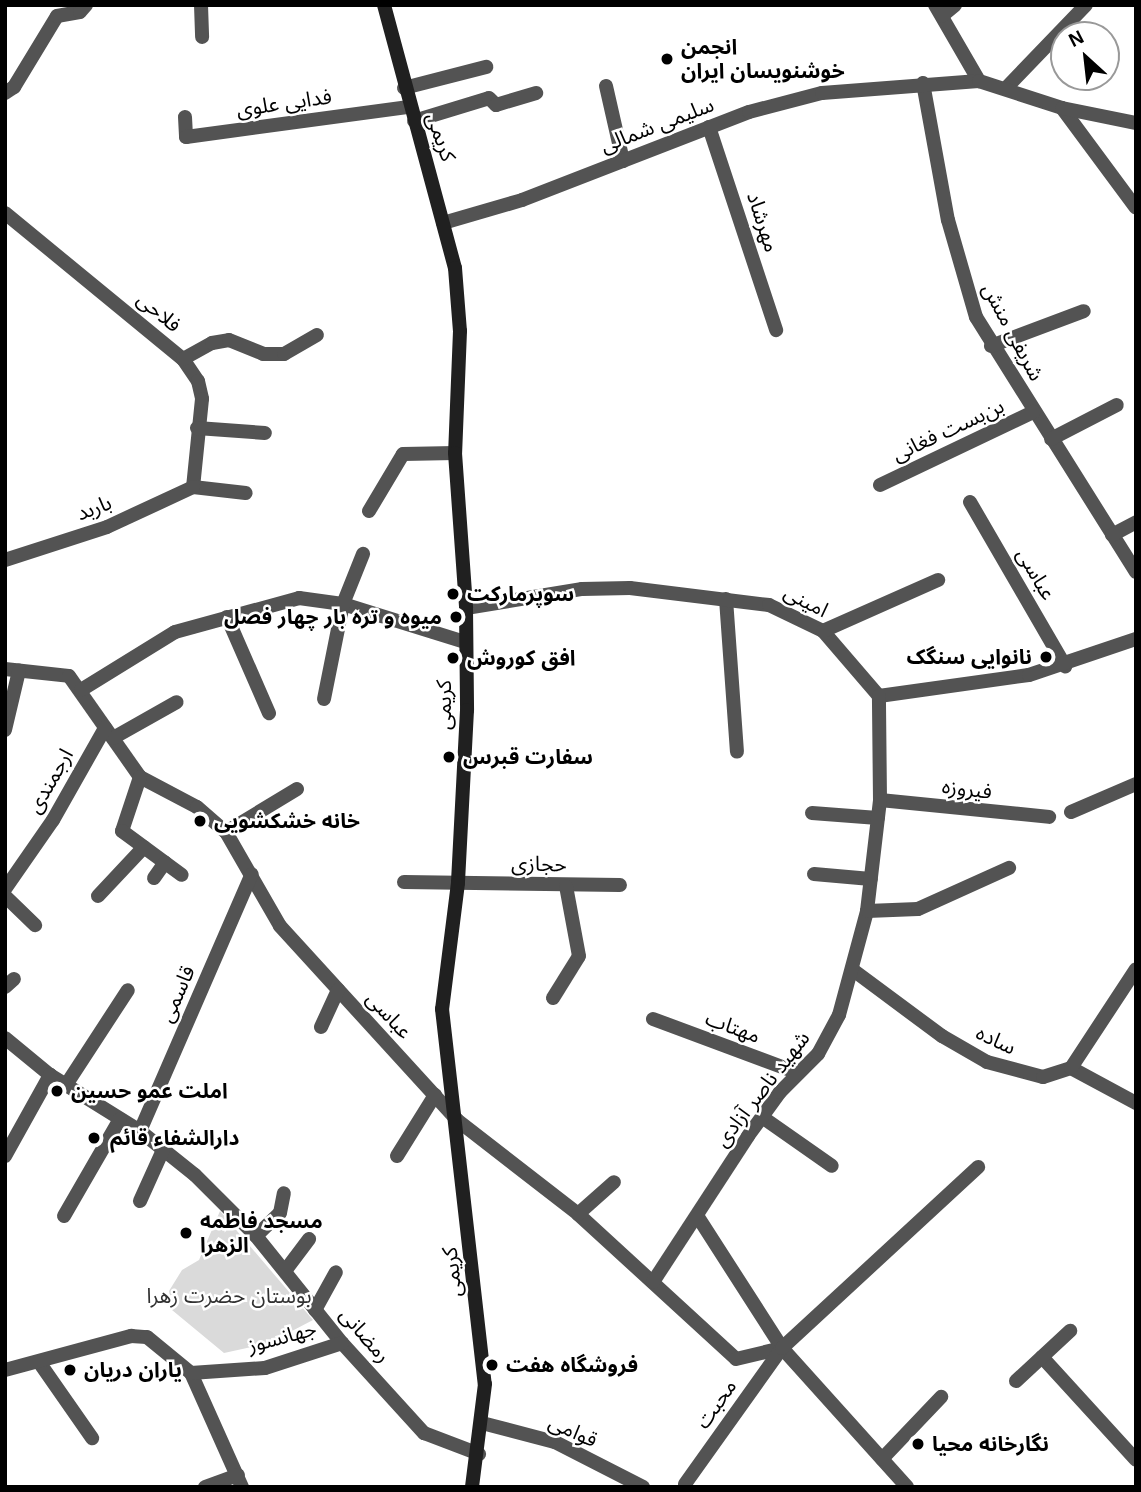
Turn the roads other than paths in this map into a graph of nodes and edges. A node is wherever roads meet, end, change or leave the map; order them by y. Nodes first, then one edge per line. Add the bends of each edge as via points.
1 (86, 5) edge
2 (201, 5) edge
3 (384, 5) edge
4 (955, 5) edge
5 (1086, 5) edge
6 (938, 11) edge
7 (202, 37) dead end
8 (486, 67) dead end
9 (979, 80) junction
10 (923, 83) junction
11 (606, 86) dead end
12 (404, 88) junction
13 (1006, 88) junction
14 (5, 93) edge
15 (536, 93) dead end
16 (409, 107) junction
17 (1062, 108) junction
18 (185, 117) dead end
19 (414, 121) junction
20 (1136, 123) edge
21 (709, 127) junction
22 (623, 162) junction
23 (1136, 208) edge
24 (5, 213) edge
25 (443, 223) junction
26 (1084, 311) dead end
27 (776, 330) dead end
28 (317, 335) dead end
29 (992, 346) junction
30 (183, 359) junction
31 (1116, 405) dead end
32 (1033, 412) junction
33 (197, 428) junction
34 (265, 433) dead end
35 (1051, 439) junction
36 (455, 453) junction
37 (880, 485) dead end
38 (193, 487) junction
39 (246, 493) dead end
40 (970, 502) dead end
41 (369, 511) dead end
42 (1136, 522) edge
43 (1112, 535) junction
44 (363, 554) dead end
45 (5, 560) edge
46 (1136, 572) edge
47 (938, 580) dead end
48 (726, 599) junction
49 (344, 604) junction
50 (466, 608) junction
51 (227, 617) junction
52 (823, 631) junction
53 (1136, 639) edge
54 (465, 642) junction
55 (1065, 666) junction
56 (12, 670) edge
57 (81, 690) junction
58 (880, 696) junction
59 (324, 699) dead end
60 (177, 702) dead end
61 (269, 713) dead end
62 (5, 730) edge
63 (109, 733) junction
64 (737, 752) dead end
65 (140, 777) junction
66 (1136, 783) edge
67 (297, 789) dead end
68 (880, 800) junction
69 (1071, 812) dead end
70 (811, 813) dead end
71 (1049, 817) dead end
72 (878, 818) junction
73 (226, 832) junction
74 (144, 847) junction
75 (165, 862) junction
76 (1009, 868) dead end
77 (253, 874) junction
78 (814, 874) dead end
79 (182, 875) dead end
80 (154, 878) dead end
81 (870, 880) junction
82 (404, 882) dead end
83 (458, 883) junction
84 (620, 885) dead end
85 (566, 886) junction
86 (5, 889) edge
87 (5, 896) edge
88 (98, 896) dead end
89 (867, 911) junction
90 (35, 925) dead end
91 (1136, 969) edge
92 (853, 970) junction
93 (338, 989) junction
94 (128, 990) dead end
95 (553, 998) dead end
96 (653, 1019) dead end
97 (321, 1027) dead end
98 (5, 1038) edge
99 (1071, 1069) junction
100 (798, 1073) junction
101 (50, 1074) junction
102 (65, 1084) junction
103 (435, 1095) junction
104 (1136, 1103) edge
105 (762, 1117) junction
106 (120, 1119) junction
107 (457, 1120) junction
108 (140, 1131) junction
109 (163, 1150) junction
110 (5, 1156) edge
111 (397, 1156) dead end
112 (832, 1166) dead end
113 (978, 1167) dead end
114 (614, 1182) dead end
115 (284, 1193) dead end
116 (140, 1201) dead end
117 (578, 1214) junction
118 (64, 1216) dead end
119 (698, 1217) junction
120 (256, 1236) junction
121 (309, 1239) dead end
122 (285, 1272) junction
123 (336, 1272) dead end
124 (653, 1282) junction
125 (315, 1310) junction
126 (1070, 1331) dead end
127 (342, 1343) junction
128 (782, 1348) junction
129 (1042, 1357) junction
130 (39, 1362) junction
131 (5, 1370) edge
132 (191, 1373) junction
133 (1016, 1381) dead end
134 (941, 1397) dead end
135 (482, 1423) junction
136 (92, 1438) dead end
137 (479, 1454) junction
138 (882, 1459) junction
139 (1136, 1460) edge
140 (240, 1481) edge
141 (686, 1486) edge
142 (205, 1487) edge
143 (472, 1487) edge
144 (483, 1487) edge
145 (643, 1487) edge
146 (907, 1487) edge

1 - 14 street via 80,12 57,16 14,87
2 - 7 street
3 - 12 main road, کریمی
4 - 6 street
5 - 13 street
6 - 9 street
8 - 12 street
9 - 10 street, سلیمی شمالی
9 - 13 street, سلیمی شمالی
10 - 21 street, سلیمی شمالی via 812,96
10 - 29 street, شریفی منش via 963,280
11 - 22 street
12 - 16 main road, کریمی
13 - 17 street, سلیمی شمالی
15 - 19 street via 496,105 489,99
16 - 18 street, فدایی علوی via 186,137
16 - 19 main road, کریمی
17 - 20 street, سلیمی شمالی
17 - 23 street
19 - 25 main road, کریمی
21 - 22 street, سلیمی شمالی
21 - 27 street, مهرشاد
22 - 25 street, سلیمی شمالی
24 - 30 street, فلاحی
25 - 36 main road, کریمی via 455,268 460,331
26 - 29 street
28 - 30 street via 284,354 263,354 229,340 212,343
29 - 32 street, شریفی منش
30 - 33 street, فلاحی via 198,381 202,399
31 - 35 street
32 - 35 street, شریفی منش
32 - 37 street, بن‌بست فغانی
33 - 34 street
33 - 38 street, فلاحی
35 - 43 street, شریفی منش
36 - 41 street via 403,454
36 - 50 main road, کریمی
38 - 39 street
38 - 45 street, باربد via 107,527
40 - 55 street, عباسی
42 - 43 street
43 - 46 street, شریفی منش
44 - 49 street
47 - 52 street
48 - 50 street, امینی via 630,588 582,589
48 - 52 street, امینی via 769,605
48 - 64 street
49 - 51 street via 299,598
49 - 54 street
49 - 59 street
50 - 54 main road, کریمی
51 - 57 street via 175,632
51 - 61 street
52 - 58 street, امینی
53 - 55 street
54 - 83 main road, کریمی via 467,710
55 - 58 street
56 - 57 street, عباسی via 69,676
56 - 62 street
57 - 63 street, عباسی
58 - 68 street, شهید ناصر آزادی
60 - 63 street
63 - 65 street, عباسی
63 - 86 street, ارجمندی
65 - 73 street, عباسی via 197,807
65 - 74 street via 122,831
66 - 69 street
67 - 73 street
68 - 71 street, فیروزه
68 - 72 street, شهید ناصر آزادی
70 - 72 street
72 - 81 street, شهید ناصر آزادی
73 - 77 street, عباسی
74 - 75 street
74 - 88 street
75 - 79 street
75 - 80 street
76 - 89 street via 918,909
77 - 93 street, عباسی via 280,926
77 - 108 street, قاسمی
78 - 81 street
81 - 89 street, شهید ناصر آزادی
82 - 83 street, حجازی
83 - 85 street, حجازی
83 - 107 main road, کریمی via 442,1009
84 - 85 street, حجازی
85 - 95 street via 579,956
87 - 90 street
89 - 92 street, شهید ناصر آزادی
91 - 99 street
92 - 99 street, ساده via 942,1036 987,1062 1042,1077
92 - 100 street, شهید ناصر آزادی via 830,1034
93 - 97 street
93 - 103 street, عباسی
94 - 102 street
96 - 100 street, مهتاب
98 - 101 street, رمضانی
99 - 104 street
100 - 105 street, شهید ناصر آزادی
101 - 102 street, رمضانی
101 - 110 street
102 - 106 street, رمضانی
103 - 107 street, عباسی
103 - 111 street
105 - 112 street
105 - 119 street, شهید ناصر آزادی
106 - 108 street, رمضانی
106 - 118 street
107 - 117 street, عباسی
107 - 135 main road, کریمی via 485,1384
108 - 109 street, رمضانی
109 - 116 street
109 - 120 street, رمضانی
113 - 128 street
114 - 117 street
115 - 120 street via 280,1213
117 - 124 street, عباسی
119 - 124 street, شهید ناصر آزادی
119 - 128 street
120 - 122 street, رمضانی
121 - 122 street
122 - 125 street, رمضانی
123 - 125 street
124 - 128 street, عباسی via 736,1359
125 - 127 street, رمضانی
126 - 129 street
127 - 132 street, جهانسوز via 265,1368
127 - 137 street, رمضانی via 424,1433
128 - 138 street
128 - 141 street, محبت
129 - 133 street
129 - 139 street
130 - 131 street
130 - 132 street via 139,1335
130 - 136 street
132 - 140 street
134 - 138 street
135 - 137 main road, کریمی
135 - 145 street, قوامی via 555,1442
137 - 143 main road, کریمی
137 - 144 main road, کریمی
138 - 146 street
140 - 142 street

